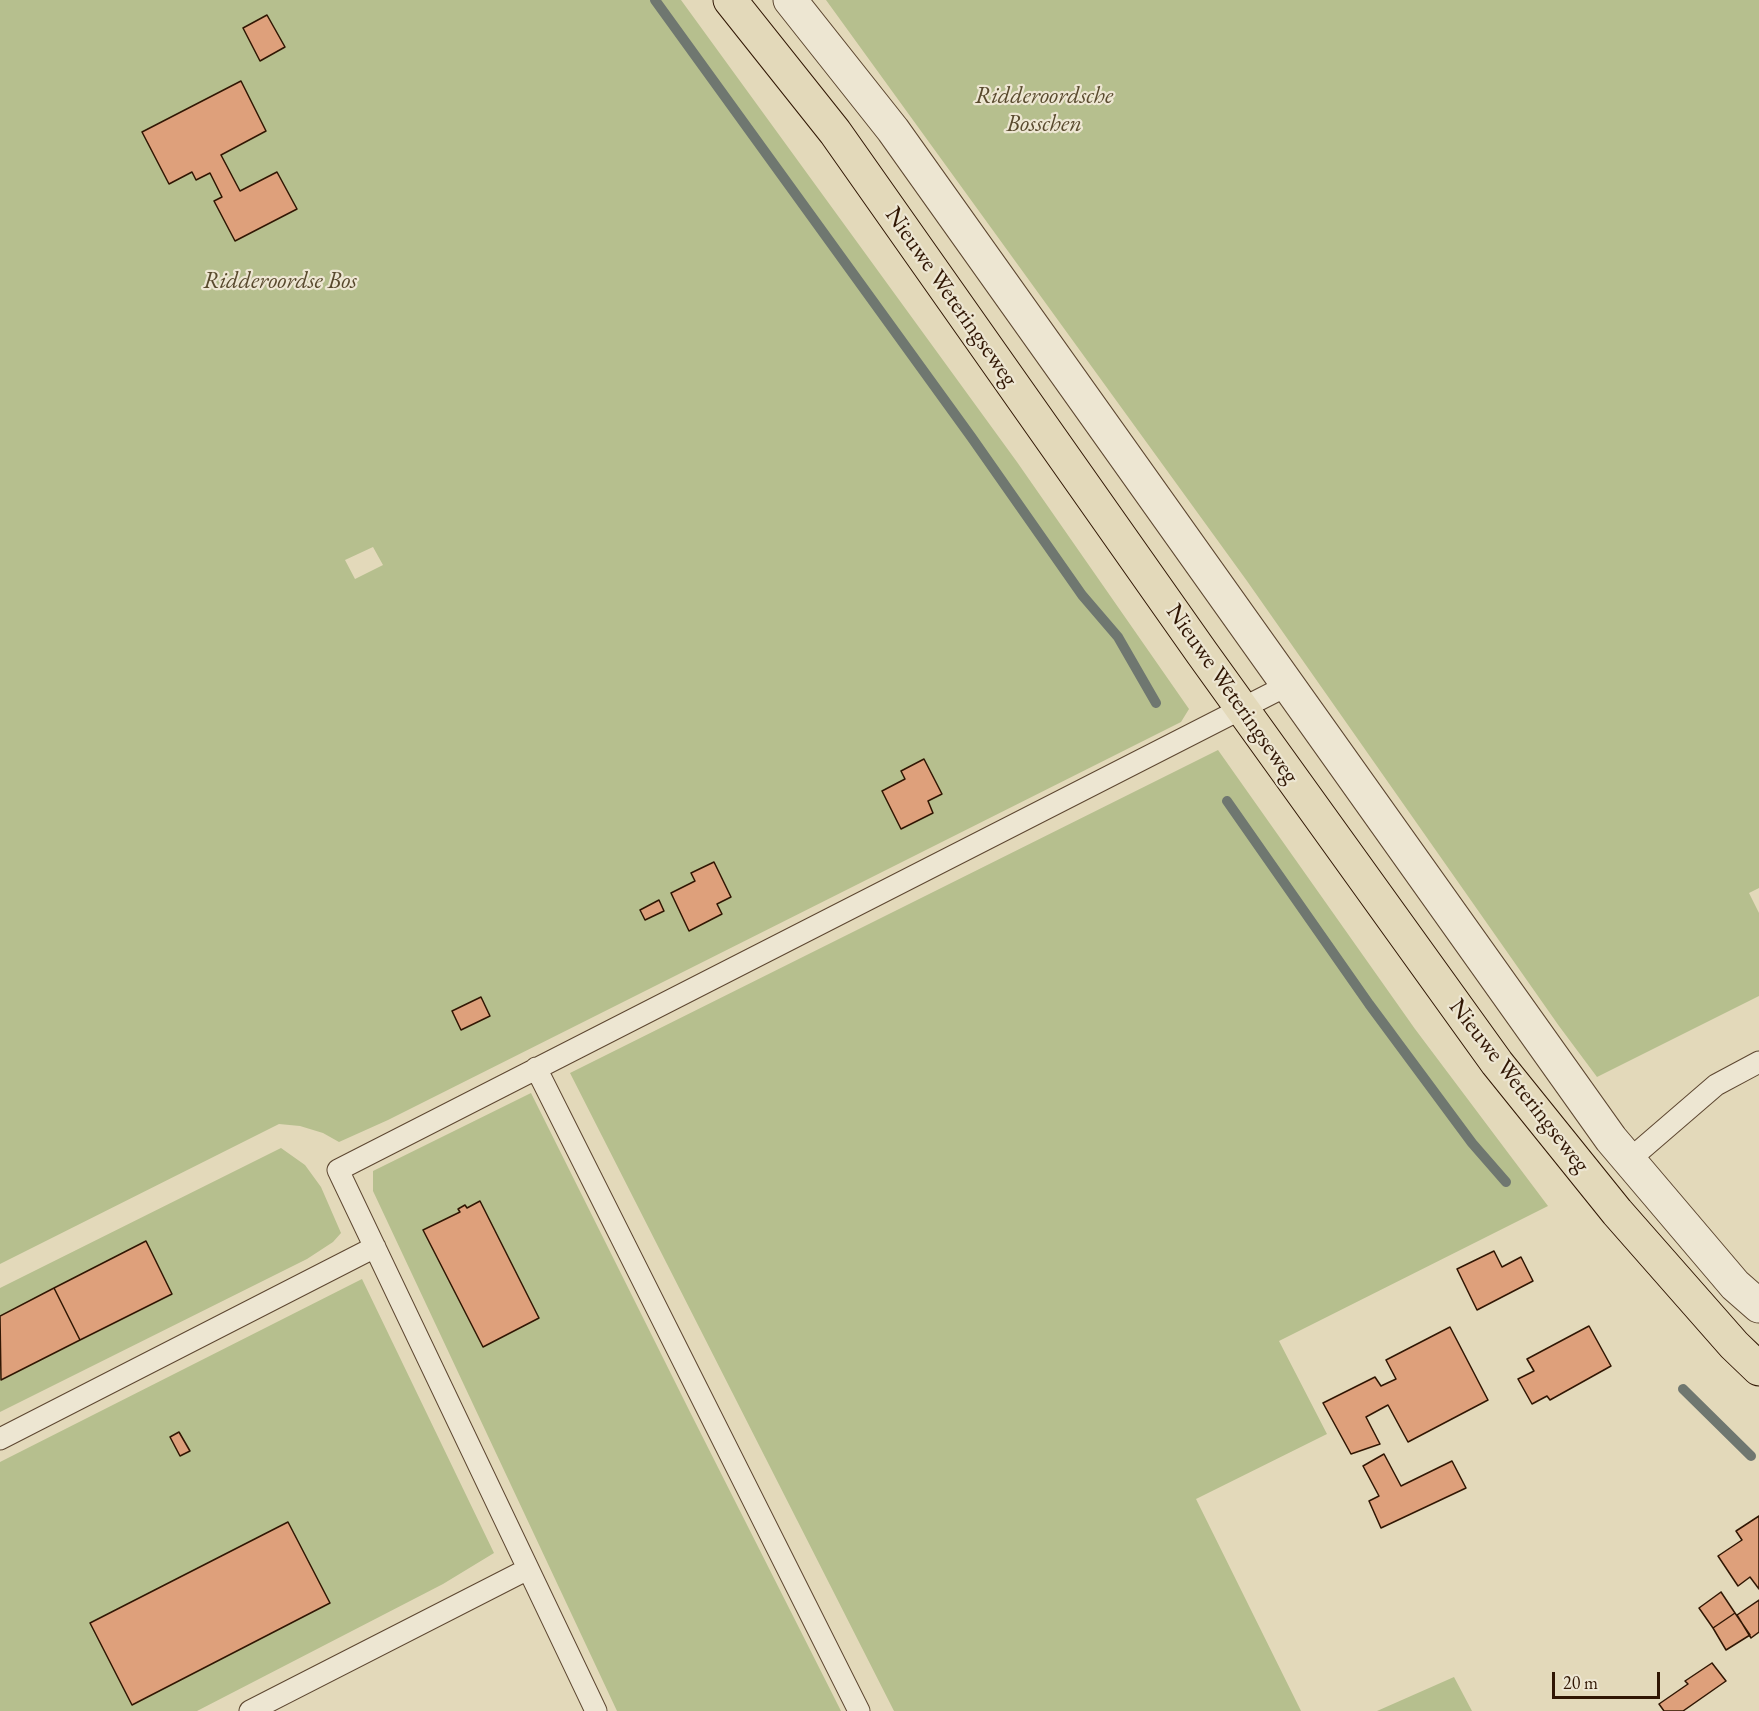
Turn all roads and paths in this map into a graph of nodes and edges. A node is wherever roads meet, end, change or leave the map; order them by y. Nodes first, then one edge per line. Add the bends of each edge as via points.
1 (730, 0) edge
2 (790, 0) edge
3 (1288, 685) junction
4 (1242, 709) junction
5 (1759, 1062) edge
6 (536, 1068) junction
7 (1629, 1160) junction
8 (375, 1247) junction
9 (1759, 1306) edge
10 (1759, 1369) edge
11 (0, 1439) edge
12 (528, 1569) junction
13 (250, 1711) edge
14 (596, 1711) edge
15 (859, 1711) edge

1 - 4 main road, Nieuwe Weteringseweg via 835,132
2 - 3 street, Nieuwe Weteringseweg via 893,130
3 - 4 lane
3 - 7 street, Nieuwe Weteringseweg
4 - 6 lane
4 - 10 main road, Nieuwe Weteringseweg via 1497,1063 1617,1212
5 - 7 lane via 1716,1084
6 - 8 lane via 338,1170
6 - 15 lane
7 - 9 street, Nieuwe Weteringseweg via 1735,1285
8 - 11 lane
8 - 12 lane
12 - 13 lane
12 - 14 lane

